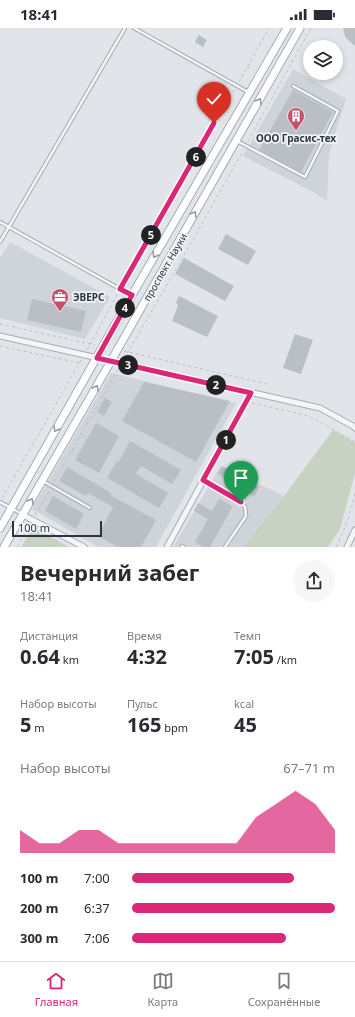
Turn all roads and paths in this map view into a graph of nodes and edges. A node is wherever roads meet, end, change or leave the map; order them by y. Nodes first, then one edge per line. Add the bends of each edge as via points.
1 (126, 28) edge
2 (134, 28) edge
3 (269, 28) edge
4 (287, 28) edge
5 (300, 28) edge
6 (311, 28) edge
7 (237, 86) junction
8 (293, 86) dead end
9 (249, 93) junction
10 (236, 141) junction
11 (246, 146) junction
12 (0, 222) edge
13 (8, 227) junction
14 (0, 242) edge
15 (120, 289) junction
16 (132, 295) junction
17 (0, 324) edge
18 (0, 336) edge
19 (90, 344) junction
20 (0, 346) edge
21 (103, 347) junction
22 (118, 350) junction
23 (128, 352) junction
24 (84, 355) junction
25 (97, 358) junction
26 (111, 361) junction
27 (122, 363) junction
28 (79, 364) junction
29 (267, 384) dead end
30 (251, 393) junction
31 (247, 402) junction
32 (355, 428) edge
33 (355, 442) edge
34 (203, 480) junction
35 (42, 481) junction
36 (52, 486) junction
37 (355, 493) edge
38 (0, 502) edge
39 (12, 508) junction
40 (90, 508) dead end
41 (23, 515) junction
42 (33, 520) junction
43 (0, 528) edge
44 (355, 530) edge
45 (61, 535) junction
46 (4, 547) edge
47 (18, 547) edge
48 (53, 547) edge
49 (84, 547) edge
50 (167, 547) edge
51 (225, 547) edge
52 (336, 547) edge
53 (347, 547) edge

1 - 13 lane
2 - 7 lane
3 - 7 path
4 - 9 street, проспект Науки
10 -> 5 street, проспект Науки
6 - 11 path
7 - 9 lane
7 - 15 path
8 - 11 lane via 338,111 305,177
9 -> 16 street, проспект Науки
10 - 11 lane
22 -> 10 street, проспект Науки
11 - 23 path
12 - 13 lane
13 - 14 lane
13 - 15 lane
15 - 16 lane
15 - 19 path
16 - 21 street, проспект Науки
17 - 19 path
18 - 24 street
19 - 21 path
19 - 24 path
20 - 28 path
21 - 25 street, проспект Науки
22 - 23 path
22 - 26 street, проспект Науки
23 - 27 path
23 - 29 path
24 - 25 street
24 - 28 path
25 - 26 street
25 -> 39 street, проспект Науки
26 - 27 street
35 -> 26 street, проспект Науки
27 - 30 street
27 - 36 path
28 - 38 path
30 - 31 street
30 - 32 street via 320,408
31 - 33 path via 305,415
31 - 34 street
34 - 50 street
34 - 51 lane via 241,502 245,508 246,516
35 - 36 lane
41 -> 35 street, проспект Науки
36 - 40 lane
36 - 42 path
37 - 52 path via 344,531
38 - 39 lane
39 - 41 lane
39 - 43 street, проспект Науки
41 - 42 street
41 - 46 street, проспект Науки
42 - 45 street
42 - 47 path
44 - 53 street
45 - 48 path
45 - 49 street

